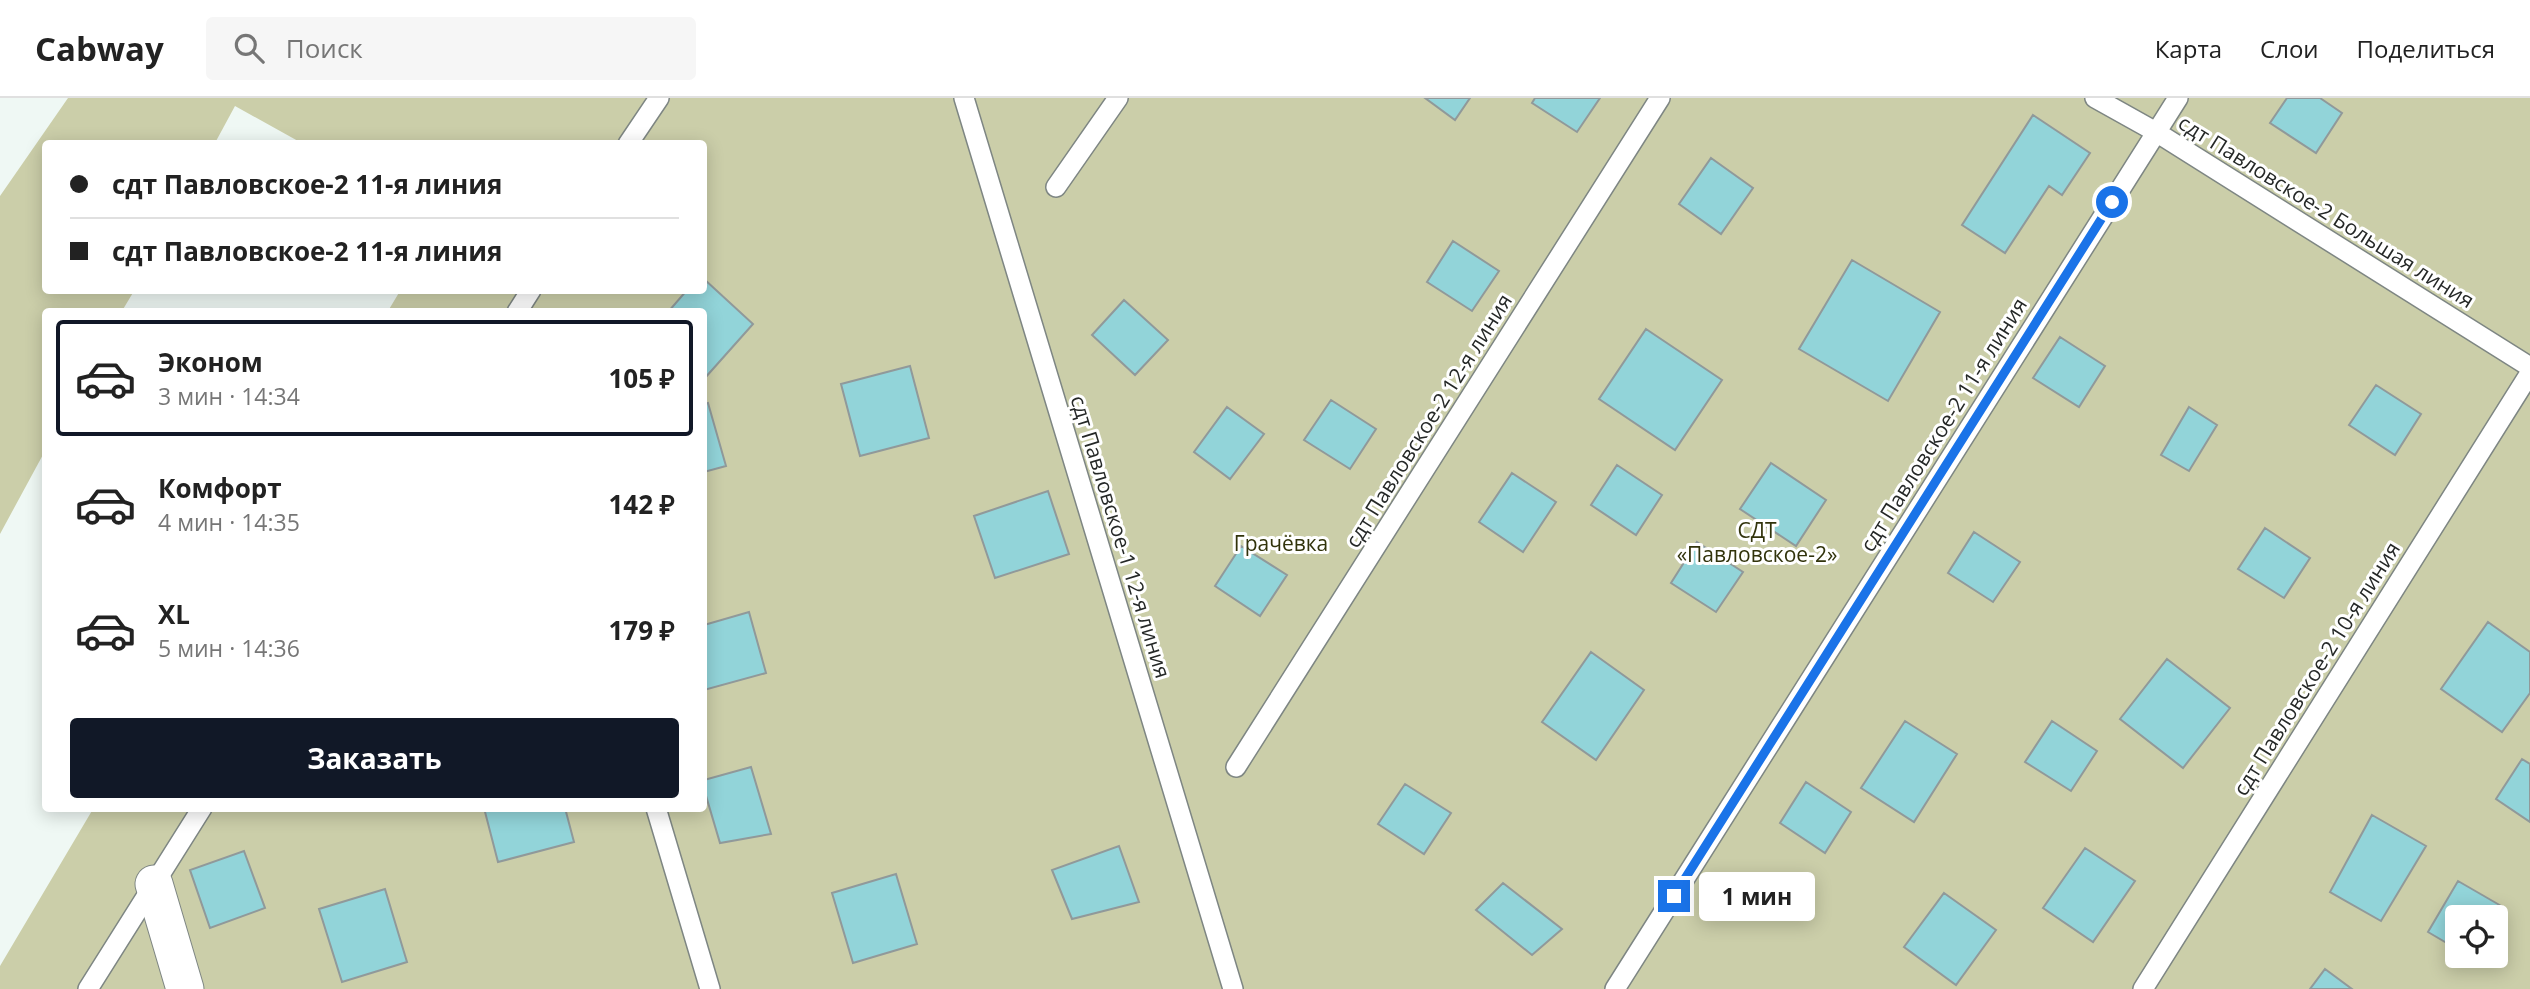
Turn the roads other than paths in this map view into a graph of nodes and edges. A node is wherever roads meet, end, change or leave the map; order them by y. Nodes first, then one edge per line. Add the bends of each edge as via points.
1 (659, 98) edge
2 (964, 98) edge
3 (1118, 98) edge
4 (1660, 98) edge
5 (2095, 98) edge
6 (2178, 98) edge
7 (2156, 132) junction
8 (631, 140) edge
9 (1056, 187) dead end
10 (2530, 367) edge
11 (2530, 373) edge
12 (1236, 767) dead end
13 (200, 812) edge
14 (657, 812) edge
15 (155, 884) junction
16 (88, 989) edge
17 (185, 989) edge
18 (710, 989) edge
19 (1233, 989) edge
20 (1615, 989) edge
21 (2143, 989) edge

1 - 8 lane
2 - 19 lane, сдт Павловское-1 12-я линия
3 - 9 lane
4 - 12 lane, сдт Павловское-2 12-я линия
5 - 7 lane, сдт Павловское-2 Большая линия
6 - 7 lane, сдт Павловское-2 11-я линия
7 - 10 lane, сдт Павловское-2 Большая линия
7 - 20 lane, сдт Павловское-2 11-я линия
11 - 21 lane, сдт Павловское-2 10-я линия
13 - 15 lane
14 - 18 lane
15 - 16 lane
15 - 17 street

